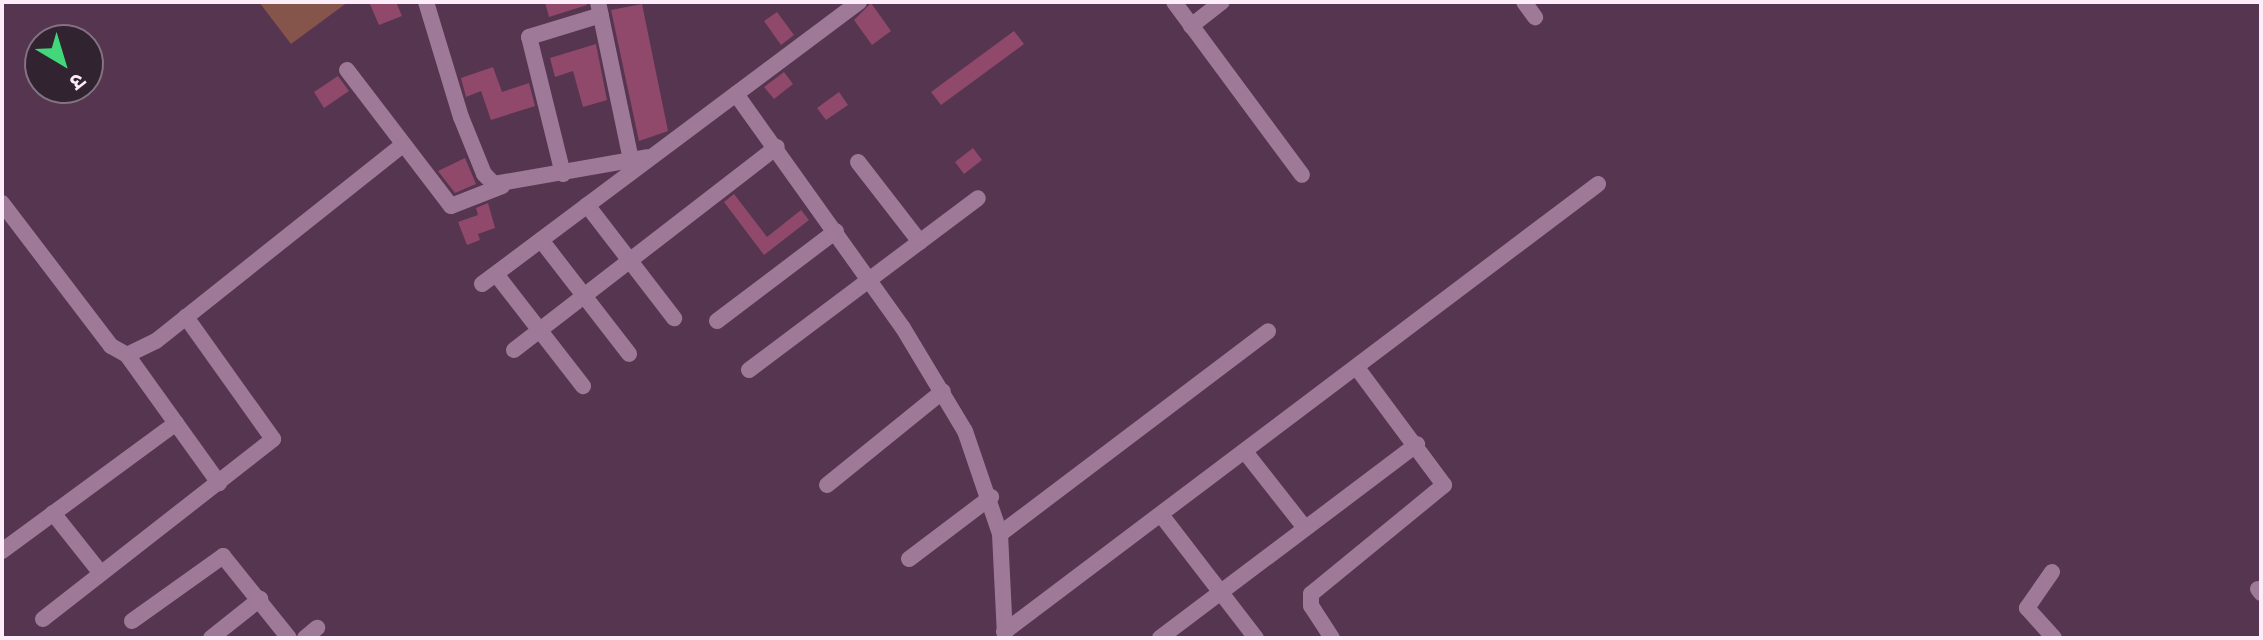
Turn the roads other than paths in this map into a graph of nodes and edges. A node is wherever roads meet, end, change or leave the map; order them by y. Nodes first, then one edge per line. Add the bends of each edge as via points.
1 (426, 2) edge
2 (859, 2) edge
3 (1174, 2) edge
4 (1222, 2) edge
5 (1524, 2) edge
6 (600, 9) edge
7 (1535, 17) dead end
8 (1191, 26) junction
9 (347, 70) dead end
10 (736, 94) junction
11 (402, 145) junction
12 (777, 147) junction
13 (654, 156) junction
14 (631, 160) junction
15 (858, 162) dead end
16 (563, 174) junction
17 (1302, 175) dead end
18 (1598, 184) dead end
19 (502, 186) junction
20 (978, 198) dead end
21 (2, 203) edge
22 (587, 205) junction
23 (836, 231) junction
24 (541, 240) junction
25 (920, 242) junction
26 (630, 260) junction
27 (869, 280) junction
28 (584, 295) junction
29 (186, 317) junction
30 (674, 318) dead end
31 (717, 321) dead end
32 (539, 330) junction
33 (1268, 331) dead end
34 (514, 350) dead end
35 (629, 354) dead end
36 (127, 355) junction
37 (1358, 369) junction
38 (749, 370) dead end
39 (583, 386) dead end
40 (943, 391) junction
41 (176, 423) junction
42 (1417, 444) junction
43 (1246, 453) junction
44 (219, 483) junction
45 (827, 485) dead end
46 (991, 497) junction
47 (53, 513) junction
48 (1162, 516) junction
49 (1305, 528) junction
50 (1000, 534) junction
51 (2, 551) edge
52 (909, 559) dead end
53 (100, 572) junction
54 (2052, 572) dead end
55 (1221, 592) junction
56 (260, 599) junction
57 (43, 619) dead end
58 (132, 621) dead end
59 (1004, 635) edge
60 (211, 638) edge
61 (289, 638) edge
62 (1160, 638) edge
63 (1256, 638) edge
64 (1332, 638) edge
65 (2054, 638) edge

1 - 19 street via 478,160 489,181
2 - 10 street
3 - 8 street
4 - 8 street
5 - 7 street
6 - 14 street
6 - 16 street via 529,37
8 - 17 street
9 - 11 street
10 - 12 street
10 - 13 street
11 - 19 street via 451,206
11 - 29 street
12 - 23 street
12 - 26 street
13 - 14 street
13 - 22 street
14 - 16 street
15 - 25 street
16 - 19 street
18 - 37 street
20 - 25 street
21 - 36 street via 111,346
22 - 24 street
22 - 26 street
23 - 27 street
23 - 31 street
24 - 28 street
24 - 32 street via 489,279
25 - 27 street
26 - 28 street
26 - 30 street
27 - 38 street
27 - 40 street
28 - 32 street
28 - 35 street
29 - 36 street
29 - 44 street via 272,433 266,447
32 - 34 street
32 - 39 street
33 - 50 street
36 - 41 street
37 - 42 street
37 - 43 street
40 - 45 street
40 - 46 street
41 - 44 street
41 - 47 street
42 - 49 street
42 - 64 street via 1444,485 1311,594 1311,606
43 - 48 street
43 - 49 street
44 - 53 street
46 - 50 street
46 - 52 street
47 - 51 street
47 - 53 street
48 - 55 street
48 - 59 street
49 - 55 street
50 - 59 street
53 - 57 street
54 - 65 street via 2027,608
55 - 62 street
55 - 63 street
56 - 58 street via 223,556
56 - 60 street
56 - 61 street

